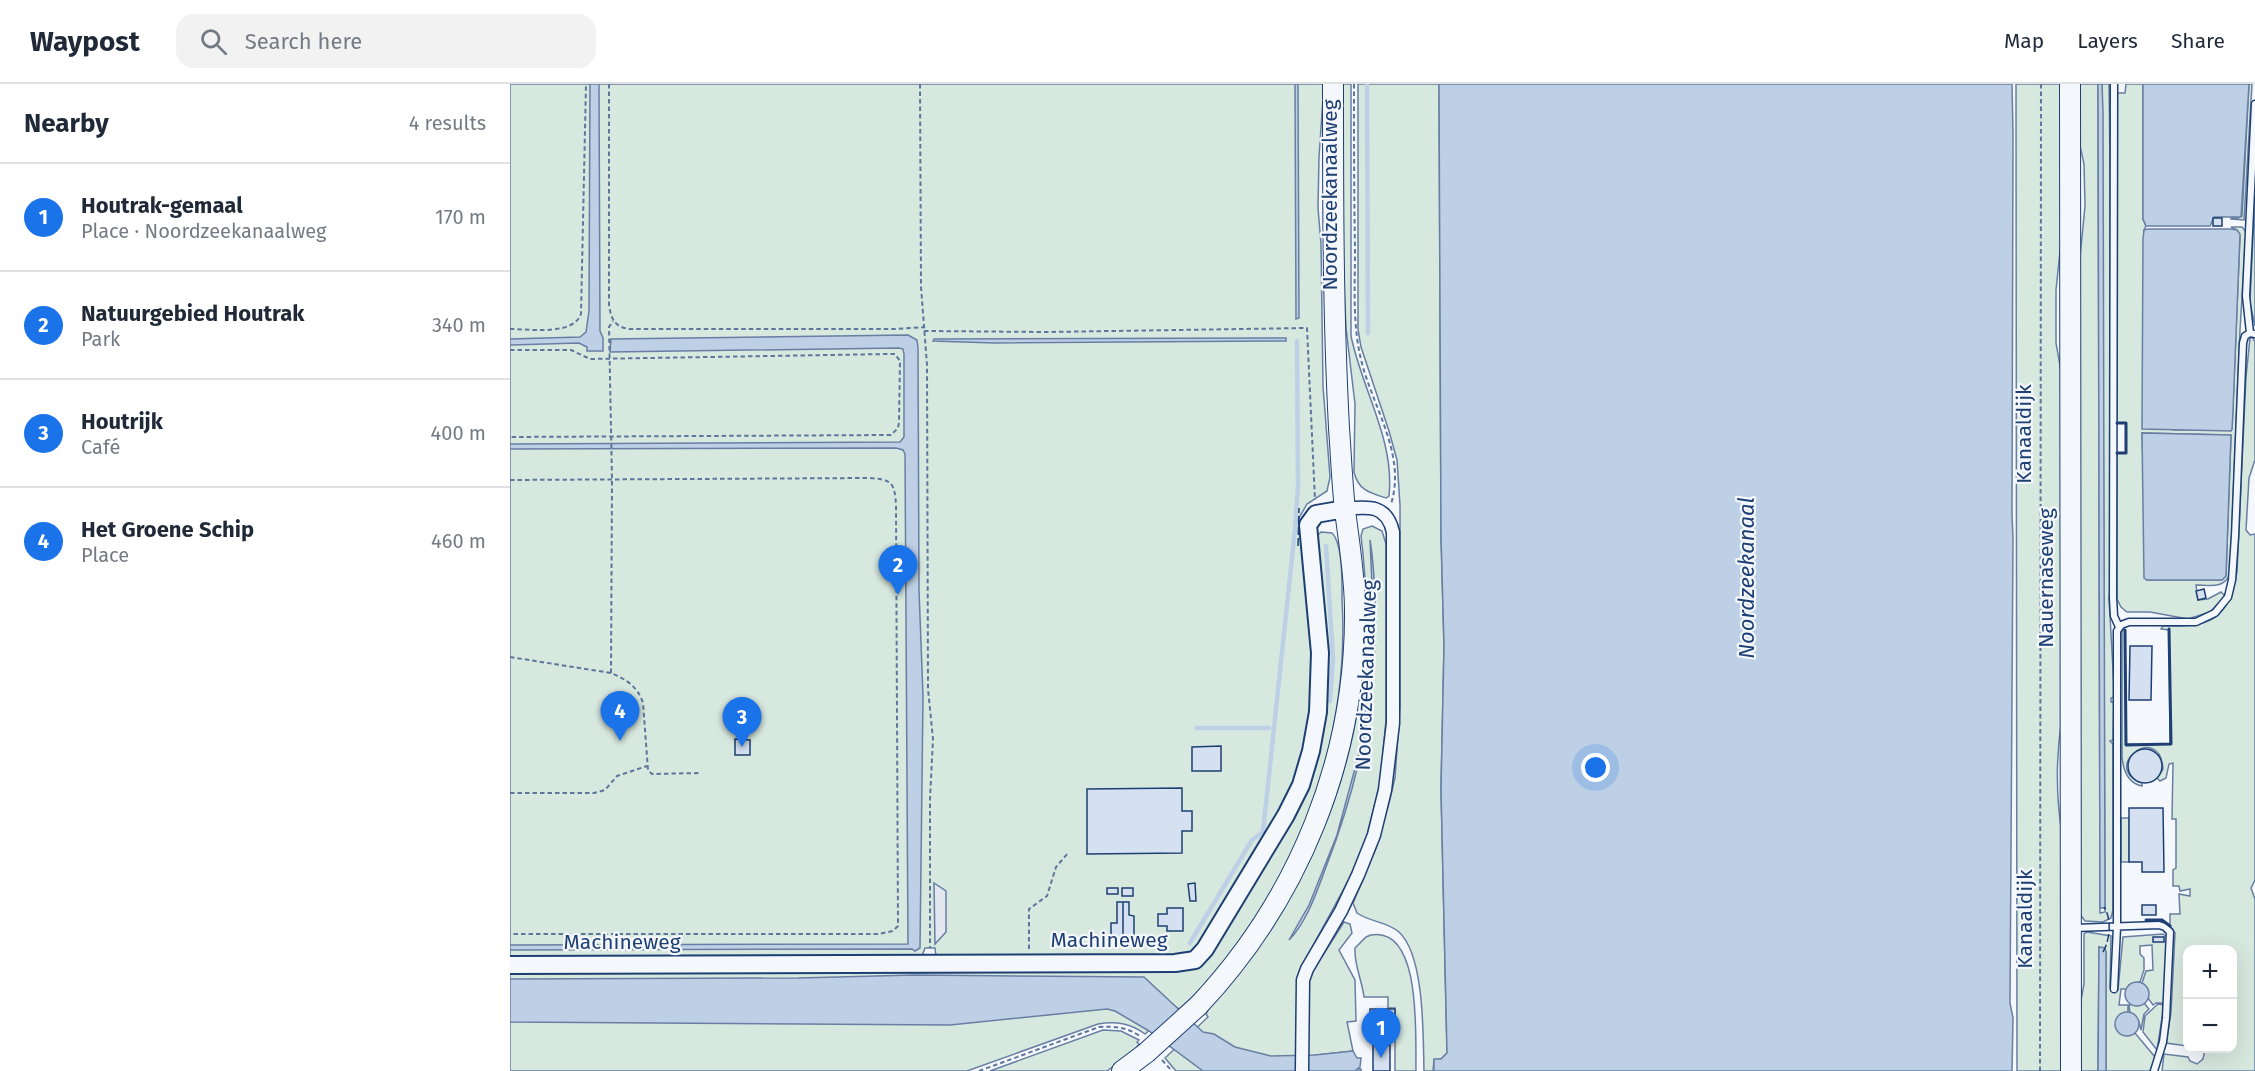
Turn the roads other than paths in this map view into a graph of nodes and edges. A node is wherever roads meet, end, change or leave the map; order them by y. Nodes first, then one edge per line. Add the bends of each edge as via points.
1 (1333, 84) edge
2 (2070, 84) edge
3 (2114, 84) edge
4 (2255, 104) edge
5 (2253, 334) edge
6 (1345, 509) junction
7 (2119, 627) junction
8 (2117, 927) junction
9 (2070, 928) junction
10 (510, 965) edge
11 (2114, 989) dead end
12 (1122, 1071) edge
13 (1302, 1071) edge
14 (2071, 1071) edge
15 (2154, 1071) edge

1 - 6 main road, Noordzeekanaalweg via 1332,240
2 - 9 main road, Nauernaseweg
3 - 7 lane via 2113,598
4 - 5 lane via 2246,296
5 - 7 lane via 2245,336 2243,343 2233,569 2228,597 2215,613 2196,622 2128,622
6 - 10 street, Machineweg via 1316,514 1307,530 1320,638 1317,718 1309,762 1286,815 1211,939 1200,955 1189,962
6 - 12 main road, Noordzeekanaalweg, bridge via 1354,587 1354,640 1349,695 1335,765 1318,816 1286,887 1246,949 1198,1006 1142,1044
6 - 13 street, Noordzeekanaalweg via 1371,508 1387,515 1393,532 1394,702 1389,769 1368,853 1303,980
7 - 8 lane
8 - 9 lane
8 - 11 lane
8 - 15 lane via 2162,926 2171,936 2163,1042
9 - 14 main road, Nauernaseweg

